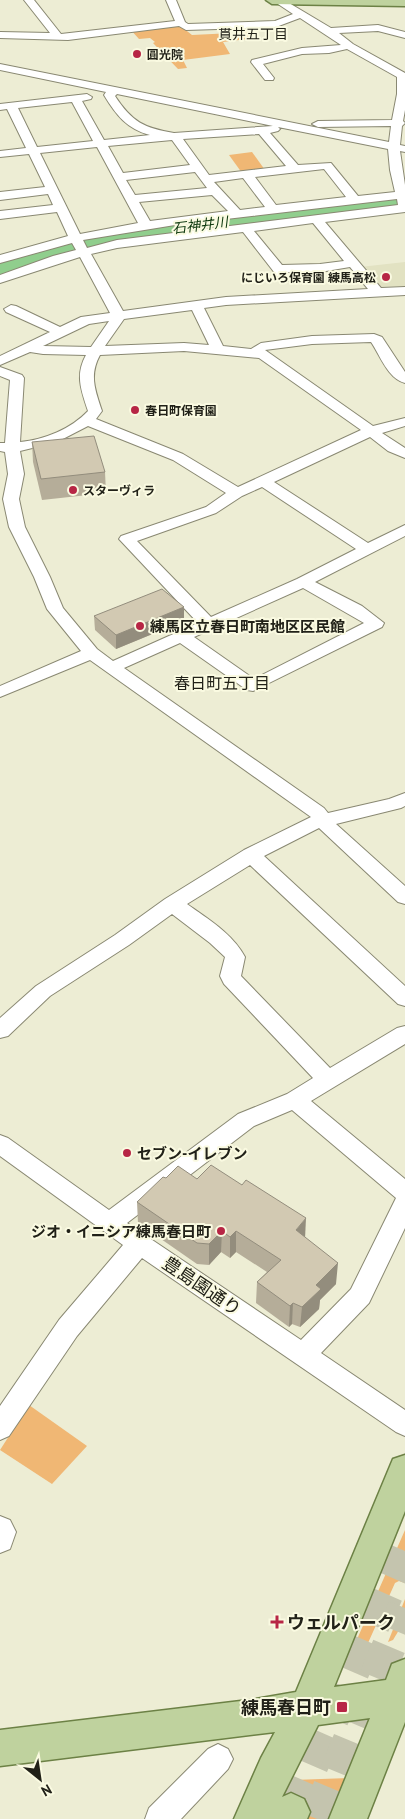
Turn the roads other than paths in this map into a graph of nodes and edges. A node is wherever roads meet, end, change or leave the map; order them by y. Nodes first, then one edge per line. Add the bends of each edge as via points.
1 (29, 0) edge
2 (171, 0) edge
3 (272, 0) edge
4 (277, 0) edge
5 (405, 2) edge
6 (301, 14) junction
7 (181, 23) junction
8 (276, 24) junction
9 (329, 31) junction
10 (0, 35) edge
11 (274, 35) dead end
12 (25, 36) junction
13 (57, 36) junction
14 (405, 36) edge
15 (9, 44) dead end
16 (290, 44) dead end
17 (349, 46) junction
18 (302, 51) junction
19 (0, 67) edge
20 (268, 78) dead end
21 (404, 80) edge
22 (113, 93) junction
23 (76, 99) junction
24 (6, 106) edge
25 (399, 123) junction
26 (295, 126) junction
27 (262, 130) junction
28 (174, 137) junction
29 (101, 144) junction
30 (399, 148) edge
31 (33, 150) junction
32 (0, 154) edge
33 (198, 168) junction
34 (295, 169) junction
35 (247, 175) junction
36 (118, 177) junction
37 (207, 179) junction
38 (52, 190) junction
39 (215, 191) junction
40 (0, 196) edge
41 (131, 199) junction
42 (354, 199) junction
43 (404, 201) edge
44 (60, 208) junction
45 (273, 209) junction
46 (237, 214) junction
47 (0, 215) edge
48 (316, 219) junction
49 (145, 224) junction
50 (245, 227) junction
51 (74, 237) junction
52 (83, 251) junction
53 (0, 259) edge
54 (353, 263) junction
55 (279, 268) junction
56 (0, 279) edge
57 (288, 280) dead end
58 (405, 291) edge
59 (378, 293) junction
60 (196, 305) junction
61 (11, 309) dead end
62 (119, 316) junction
63 (60, 332) junction
64 (0, 345) edge
65 (22, 350) junction
66 (98, 350) junction
67 (218, 350) junction
68 (254, 353) junction
69 (0, 361) edge
70 (0, 371) edge
71 (405, 379) edge
72 (87, 420) junction
73 (405, 422) edge
74 (371, 431) junction
75 (405, 454) edge
76 (7, 456) edge
77 (263, 481) junction
78 (237, 493) junction
79 (405, 530) edge
80 (368, 550) junction
81 (303, 582) junction
82 (210, 625) junction
83 (182, 637) junction
84 (91, 653) junction
85 (111, 668) junction
86 (0, 692) edge
87 (405, 800) edge
88 (322, 821) junction
89 (251, 856) junction
90 (405, 897) edge
91 (172, 904) junction
92 (405, 998) edge
93 (0, 1030) edge
94 (405, 1034) edge
95 (328, 1080) junction
96 (295, 1100) junction
97 (0, 1144) edge
98 (405, 1192) edge
99 (405, 1204) edge
100 (109, 1223) junction
101 (139, 1244) junction
102 (303, 1354) junction
103 (405, 1424) edge
104 (0, 1428) edge
105 (405, 1470) edge
106 (0, 1529) edge
107 (0, 1540) edge
108 (402, 1690) edge
109 (307, 1708) junction
110 (0, 1748) edge
111 (218, 1759) dead end
112 (160, 1819) edge
113 (253, 1819) edge
114 (348, 1819) edge

1 - 13 street
2 - 7 street
3 - 4 main road
4 - 5 main road
4 - 6 street
6 - 8 street
6 - 9 street
7 - 8 street via 186,27
7 - 13 street
8 - 11 street
9 - 14 street via 371,27
9 - 17 street
10 - 12 street
12 - 13 street
12 - 15 street
16 - 18 street
17 - 18 street
17 - 21 street via 400,74
18 - 20 street via 256,62
19 - 22 street
21 - 25 street
22 - 23 street
22 - 26 street
22 - 28 street via 124,118 132,124 144,131
23 - 24 street
23 - 29 street
24 - 31 street
25 - 26 street via 343,122
25 - 30 street
26 - 27 street
26 - 30 street
27 - 28 street
27 - 34 street
28 - 29 street
28 - 33 street
29 - 31 street
29 - 36 street
30 - 43 street via 397,176
31 - 32 street
31 - 38 street
33 - 36 street
33 - 37 street
34 - 35 street
34 - 42 street via 327,165
35 - 37 street
35 - 45 street
36 - 41 street
37 - 39 street
38 - 40 street
38 - 44 street
39 - 41 street
39 - 46 street
41 - 49 street
42 - 43 street
42 - 45 street
43 - 48 street
44 - 47 street
44 - 51 street
45 - 46 street
46 - 49 street
48 - 50 street
48 - 54 street
49 - 51 street
50 - 52 street via 148,238
50 - 55 street
51 - 52 street
51 - 53 street
52 - 56 street
52 - 62 street
54 - 55 street via 320,268
54 - 59 street
55 - 57 street
58 - 59 street
59 - 60 street
60 - 62 street
60 - 67 street
61 - 63 street
62 - 63 street via 86,320
62 - 66 street
63 - 65 street
64 - 65 street
65 - 66 street
65 - 69 street
66 - 67 street via 176,347
66 - 72 street via 88,363 86,373 95,411
67 - 68 street
68 - 71 street via 261,347 312,340 374,338 395,370
68 - 74 street via 263,354 346,410
70 - 76 street via 17,378
72 - 76 street via 62,435
72 - 78 street via 178,457
73 - 74 street
74 - 75 street
74 - 77 street
76 - 84 street via 16,474 11,499 17,527 55,609
77 - 78 street
77 - 80 street
78 - 82 street via 211,510 127,539
79 - 80 street
80 - 81 street
81 - 82 street
81 - 83 street via 376,623 253,686
82 - 83 street
83 - 85 street
84 - 85 street
84 - 86 street
85 - 88 street via 317,812
87 - 88 street
88 - 89 street
88 - 90 street
89 - 91 street
89 - 92 street
91 - 93 street via 43,991
91 - 95 street via 233,953 231,979
94 - 95 street
95 - 96 street
96 - 98 street
96 - 100 street via 246,1120
97 - 100 street, 豊島園通り
99 - 102 street via 360,1296
100 - 101 street, 豊島園通り
101 - 102 street, 豊島園通り
101 - 104 street via 68,1328
102 - 103 street, 豊島園通り
105 - 109 main road
106 - 107 street via 3,1532
108 - 109 main road
108 - 114 main road
109 - 110 main road
109 - 113 main road
111 - 112 street

